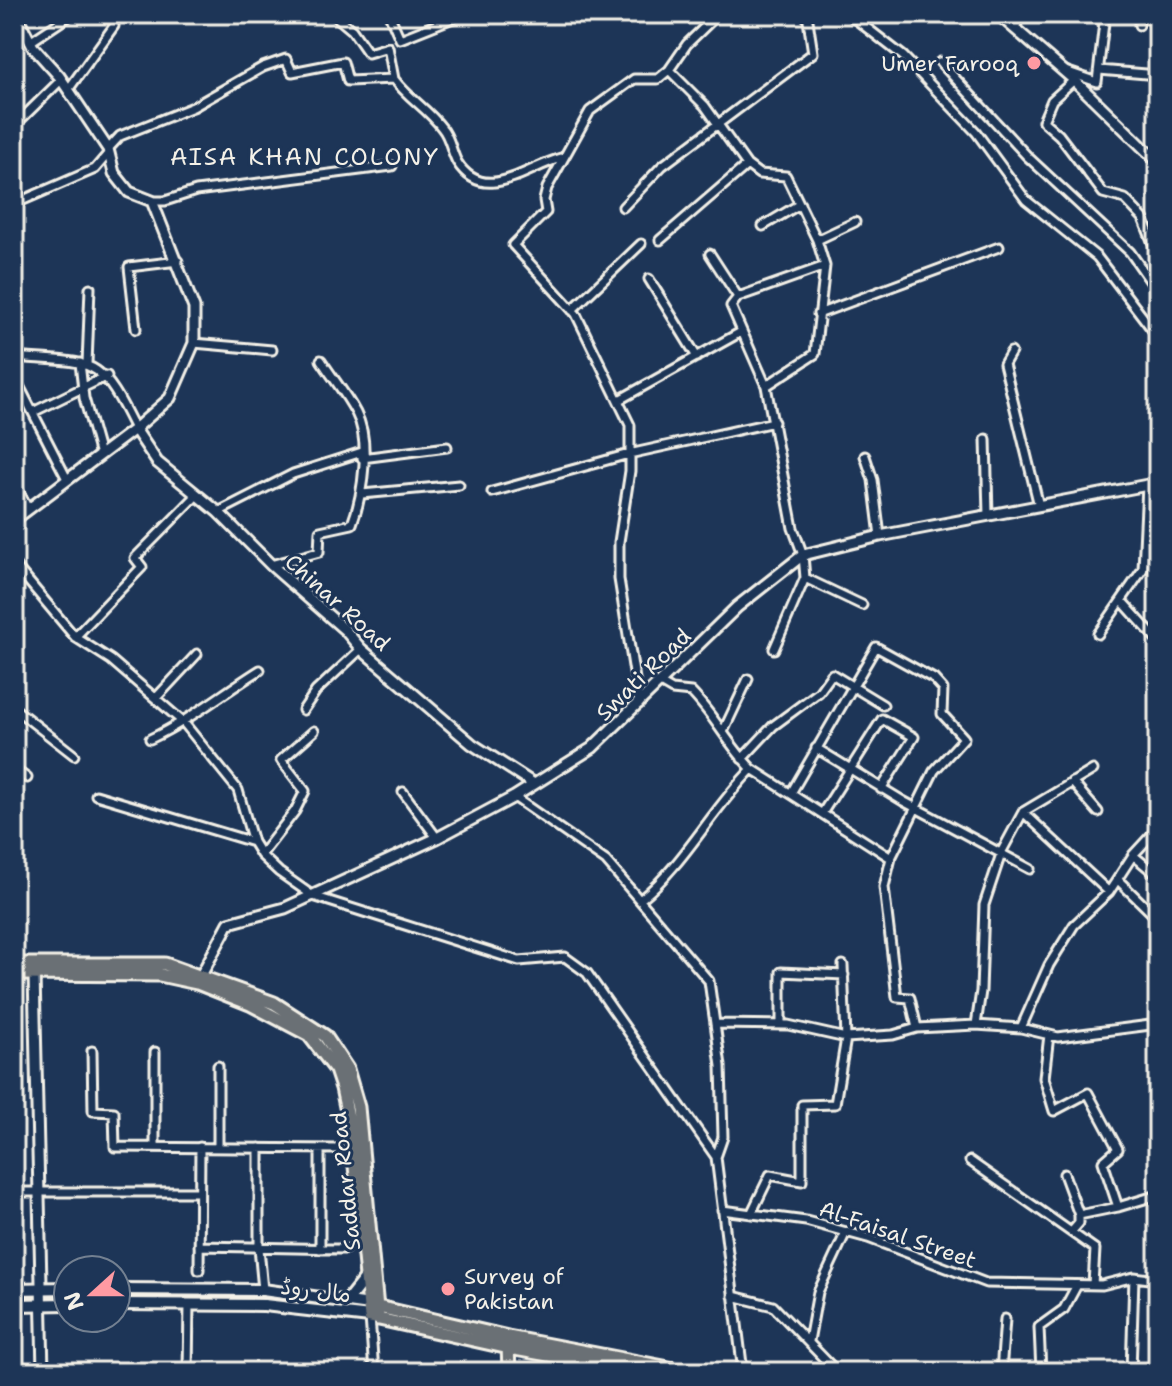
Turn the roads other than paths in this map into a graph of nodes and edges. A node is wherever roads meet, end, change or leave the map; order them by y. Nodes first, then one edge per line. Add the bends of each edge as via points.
1 (16, 14) edge
2 (72, 14) edge
3 (333, 14) edge
4 (389, 14) edge
5 (463, 14) edge
6 (718, 14) edge
7 (807, 14) edge
8 (849, 14) edge
9 (998, 14) edge
10 (1021, 14) edge
11 (1105, 14) edge
12 (1139, 14) edge
13 (1139, 25) dead end
14 (114, 26) dead end
15 (1015, 28) junction
16 (30, 42) junction
17 (940, 62) dead end
18 (669, 70) junction
19 (1062, 70) junction
20 (1099, 70) junction
21 (1158, 75) edge
22 (394, 79) junction
23 (61, 80) junction
24 (1074, 80) junction
25 (68, 90) junction
26 (717, 123) junction
27 (14, 126) edge
28 (108, 152) junction
29 (561, 158) junction
30 (1158, 162) edge
31 (747, 165) junction
32 (392, 166) dead end
33 (152, 201) junction
34 (14, 204) edge
35 (800, 204) junction
36 (623, 207) dead end
37 (855, 222) dead end
38 (763, 226) dead end
39 (660, 240) dead end
40 (817, 240) junction
41 (641, 244) dead end
42 (999, 247) dead end
43 (710, 254) dead end
44 (1158, 256) edge
45 (178, 261) junction
46 (825, 266) junction
47 (649, 279) dead end
48 (90, 288) dead end
49 (1158, 292) edge
50 (738, 297) junction
51 (17, 299) dead end
52 (572, 310) junction
53 (818, 314) junction
54 (136, 329) dead end
55 (741, 332) junction
56 (1158, 337) edge
57 (14, 342) edge
58 (194, 343) junction
59 (272, 350) dead end
60 (1011, 352) dead end
61 (14, 357) edge
62 (697, 357) junction
63 (321, 360) dead end
64 (84, 364) junction
65 (14, 376) edge
66 (107, 376) junction
67 (766, 386) junction
68 (82, 387) junction
69 (17, 388) edge
70 (619, 400) junction
71 (33, 412) junction
72 (774, 422) junction
73 (135, 429) junction
74 (986, 439) dead end
75 (447, 447) dead end
76 (629, 454) junction
77 (100, 455) junction
78 (362, 455) junction
79 (865, 456) dead end
80 (67, 479) junction
81 (14, 482) edge
82 (1158, 483) edge
83 (459, 485) dead end
84 (1147, 485) junction
85 (492, 492) dead end
86 (362, 494) junction
87 (196, 496) junction
88 (1039, 506) junction
89 (28, 509) junction
90 (218, 512) junction
91 (988, 515) junction
92 (14, 520) edge
93 (880, 536) junction
94 (803, 555) junction
95 (14, 564) edge
96 (271, 565) junction
97 (805, 578) junction
98 (1122, 601) junction
99 (862, 605) dead end
100 (1098, 634) dead end
101 (75, 637) junction
102 (1158, 641) edge
103 (361, 649) junction
104 (774, 649) dead end
105 (197, 654) dead end
106 (260, 670) dead end
107 (748, 679) dead end
108 (660, 683) junction
109 (853, 685) junction
110 (156, 698) junction
111 (639, 704) junction
112 (883, 705) dead end
113 (14, 708) edge
114 (303, 710) dead end
115 (184, 723) junction
116 (314, 731) dead end
117 (723, 732) junction
118 (150, 739) dead end
119 (816, 748) junction
120 (74, 755) dead end
121 (742, 759) junction
122 (14, 769) edge
123 (752, 769) junction
124 (851, 769) junction
125 (1093, 770) dead end
126 (27, 778) dead end
127 (1072, 782) junction
128 (534, 784) junction
129 (881, 789) junction
130 (403, 792) dead end
131 (791, 793) junction
132 (96, 795) dead end
133 (514, 797) junction
134 (915, 806) junction
135 (823, 812) junction
136 (1023, 812) junction
137 (1098, 812) dead end
138 (1158, 828) edge
139 (437, 838) junction
140 (253, 842) junction
141 (1002, 851) junction
142 (261, 855) junction
143 (1133, 855) junction
144 (891, 858) junction
145 (1030, 869) dead end
146 (1158, 876) edge
147 (1118, 880) junction
148 (1109, 892) junction
149 (313, 896) junction
150 (641, 899) junction
151 (1158, 919) edge
152 (14, 964) edge
153 (843, 965) dead end
154 (34, 969) junction
155 (14, 974) edge
156 (844, 975) junction
157 (199, 979) junction
158 (715, 1024) junction
159 (1158, 1024) edge
160 (781, 1025) junction
161 (976, 1025) junction
162 (917, 1028) junction
163 (1021, 1028) junction
164 (1049, 1035) junction
165 (846, 1038) junction
166 (92, 1051) dead end
167 (155, 1052) dead end
168 (218, 1066) dead end
169 (155, 1147) junction
170 (200, 1147) junction
171 (218, 1148) junction
172 (259, 1148) junction
173 (320, 1149) junction
174 (339, 1149) dead end
175 (716, 1157) junction
176 (970, 1161) dead end
177 (1064, 1174) dead end
178 (14, 1192) edge
179 (38, 1192) junction
180 (199, 1192) junction
181 (1158, 1195) edge
182 (1118, 1207) junction
183 (722, 1210) junction
184 (751, 1214) junction
185 (1079, 1215) junction
186 (1073, 1230) junction
187 (846, 1232) junction
188 (199, 1246) junction
189 (259, 1248) junction
190 (320, 1249) junction
191 (345, 1249) dead end
192 (199, 1270) dead end
193 (370, 1276) junction
194 (1134, 1277) junction
195 (1158, 1280) edge
196 (1077, 1285) junction
197 (1093, 1285) junction
198 (42, 1288) junction
199 (52, 1288) edge
200 (14, 1289) edge
201 (132, 1289) edge
202 (263, 1290) junction
203 (733, 1296) junction
204 (347, 1301) junction
205 (42, 1304) junction
206 (52, 1304) edge
207 (132, 1304) edge
208 (189, 1304) junction
209 (14, 1305) edge
210 (394, 1311) junction
211 (374, 1312) junction
212 (1005, 1319) dead end
213 (809, 1341) junction
214 (508, 1343) junction
215 (43, 1372) edge
216 (188, 1372) edge
217 (375, 1372) edge
218 (509, 1372) edge
219 (643, 1372) edge
220 (690, 1372) edge
221 (743, 1372) edge
222 (837, 1372) edge
223 (1001, 1372) edge
224 (1041, 1372) edge
225 (1131, 1372) edge

1 - 16 street
2 - 16 street
3 - 22 street via 368,53 388,47
4 - 5 street via 400,39
6 - 18 street
7 - 26 street via 813,53
8 - 56 street via 903,56 976,132 1026,200 1097,257
9 - 15 street
10 - 15 street
11 - 20 street
12 - 13 street
14 - 25 street
15 - 19 street
16 - 23 street
17 - 49 street via 1028,157 1130,252
18 - 26 street
18 - 29 street via 658,79 634,79 612,93 590,111
19 - 20 street via 1097,82
19 - 24 street
20 - 21 street
22 - 28 street via 348,81 343,62 292,72 286,59 193,107 120,136
22 - 29 street via 445,130 456,160 482,184 512,179
23 - 25 street
23 - 27 street
24 - 30 street
24 - 44 street via 1052,100 1043,121 1103,193 1125,199 1143,218
25 - 28 street
26 - 31 street
26 - 36 street via 662,166
28 - 33 street via 114,173 129,192
28 - 34 street via 95,169
29 - 52 street via 544,200 546,212 513,245
31 - 35 street via 759,174 786,176
31 - 39 street
32 - 33 street
33 - 45 street
35 - 38 street
35 - 40 street
37 - 40 street
40 - 46 street
41 - 52 street
42 - 53 street
43 - 50 street
45 - 54 street via 129,267
45 - 58 street via 194,308
46 - 50 street
46 - 53 street
47 - 62 street
48 - 64 street
50 - 55 street via 731,306
51 - 57 street
52 - 70 street
53 - 67 street via 815,354
55 - 62 street
55 - 67 street
58 - 59 street
58 - 73 street via 170,398
60 - 88 street via 1004,364
61 - 64 street
62 - 70 street
63 - 78 street via 357,414
64 - 66 street
64 - 68 street
65 - 69 street
66 - 68 street
66 - 73 street
67 - 72 street
68 - 71 street
68 - 77 street
69 - 71 street
70 - 76 street via 630,425
71 - 80 street
72 - 76 street
72 - 94 street via 793,528
73 - 77 street
73 - 87 street, Chinar Road via 157,462
74 - 91 street
75 - 78 street
76 - 85 street
76 - 111 street via 619,579
77 - 80 street
78 - 86 street
78 - 90 street via 293,474
79 - 93 street
80 - 89 street
81 - 89 street
82 - 84 street, Swati Road
83 - 86 street
84 - 88 street, Swati Road
84 - 98 street via 1143,569
86 - 96 street via 352,524 320,531 319,552
87 - 90 street, Chinar Road
87 - 101 street via 135,558 142,567
88 - 91 street, Swati Road
89 - 92 street
90 - 96 street, Chinar Road
91 - 93 street, Swati Road
93 - 94 street, Swati Road
94 - 97 street
94 - 108 street, Swati Road via 737,607
95 - 101 street
96 - 103 street, Chinar Road via 323,608
97 - 99 street
97 - 104 street
98 - 100 street
98 - 102 street
101 - 110 street
103 - 114 street
103 - 128 street, Chinar Road via 472,744
105 - 110 street
106 - 115 street
107 - 117 street
108 - 111 street, Swati Road
108 - 117 street via 691,692
109 - 112 street
109 - 119 street
109 - 121 street via 832,674 819,692 773,726
109 - 134 street via 876,647 943,689 942,714 964,738 934,771
110 - 115 street
111 - 128 street, Swati Road via 592,748
113 - 120 street
115 - 118 street
115 - 140 street via 238,790
116 - 142 street via 281,760 305,791
117 - 121 street
119 - 124 street
119 - 131 street
121 - 123 street
122 - 126 street
123 - 131 street
123 - 150 street via 663,881
124 - 129 street
124 - 129 street via 882,719 914,737
124 - 135 street
125 - 127 street
127 - 136 street
127 - 137 street
128 - 133 street, Swati Road
129 - 134 street
130 - 139 street
131 - 135 street
132 - 140 street
133 - 139 street, Swati Road
133 - 150 street via 606,861
134 - 141 street
134 - 144 street
135 - 144 street
136 - 141 street
136 - 148 street
138 - 143 street
139 - 149 street, Swati Road
140 - 142 street
141 - 145 street
141 - 161 street via 984,905
142 - 149 street
143 - 146 street
143 - 147 street
144 - 162 street via 884,887 897,997 910,998
147 - 148 street
147 - 151 street
148 - 163 street via 1074,925
149 - 157 street, Swati Road via 229,923
149 - 175 street via 519,961 565,957 587,973 614,1007
150 - 158 street via 709,981
152 - 154 main road
153 - 156 street
154 - 155 main road
154 - 157 main road
154 - 179 street
156 - 160 street via 781,972
156 - 165 street
157 - 193 main road via 294,1025 309,1035 336,1070 352,1136
158 - 160 street
158 - 175 street via 723,1137
159 - 164 street
160 - 165 street
161 - 162 street
161 - 163 street
162 - 165 street
163 - 164 street
164 - 182 street via 1044,1078 1054,1111 1088,1093 1118,1149 1103,1162
165 - 184 street via 835,1104 802,1105 802,1181 770,1175
166 - 169 street via 93,1111 114,1112 115,1147
167 - 169 street
168 - 171 street
169 - 170 street
170 - 171 street
170 - 180 street
171 - 172 street
172 - 173 street
172 - 189 street
173 - 174 street
173 - 190 street
175 - 183 street
176 - 186 street via 1006,1190
177 - 185 street
178 - 179 street
179 - 180 street
179 - 198 street
180 - 188 street
181 - 182 street
182 - 185 street
183 - 184 street, Al-Faisal Street
183 - 203 street
184 - 187 street, Al-Faisal Street
185 - 186 street
186 - 197 street via 1095,1249
187 - 196 street, Al-Faisal Street via 986,1283
187 - 213 street via 818,1292
188 - 189 street
188 - 192 street
189 - 190 street
189 - 202 street
190 - 191 street
193 - 204 main road
193 - 210 main road, Saddar Road
193 - 211 main road
194 - 195 street, Al-Faisal Street
194 - 197 street, Al-Faisal Street
194 - 225 street
196 - 197 street, Al-Faisal Street
196 - 224 street via 1064,1309 1039,1327
198 - 199 main road
198 - 200 main road
198 - 205 street
201 - 202 main road, مال روڈ
202 - 204 main road, مال روڈ
203 - 213 street via 773,1306
203 - 221 street
204 - 211 main road, مال روڈ
205 - 206 main road
205 - 209 main road
205 - 215 street
207 - 208 main road, مال روڈ
208 - 211 main road, مال روڈ
208 - 216 street
210 - 211 main road
210 - 214 main road
211 - 214 main road, مال روڈ
211 - 217 street
212 - 223 street
213 - 222 street
214 - 218 main road
214 - 219 main road
214 - 220 main road

